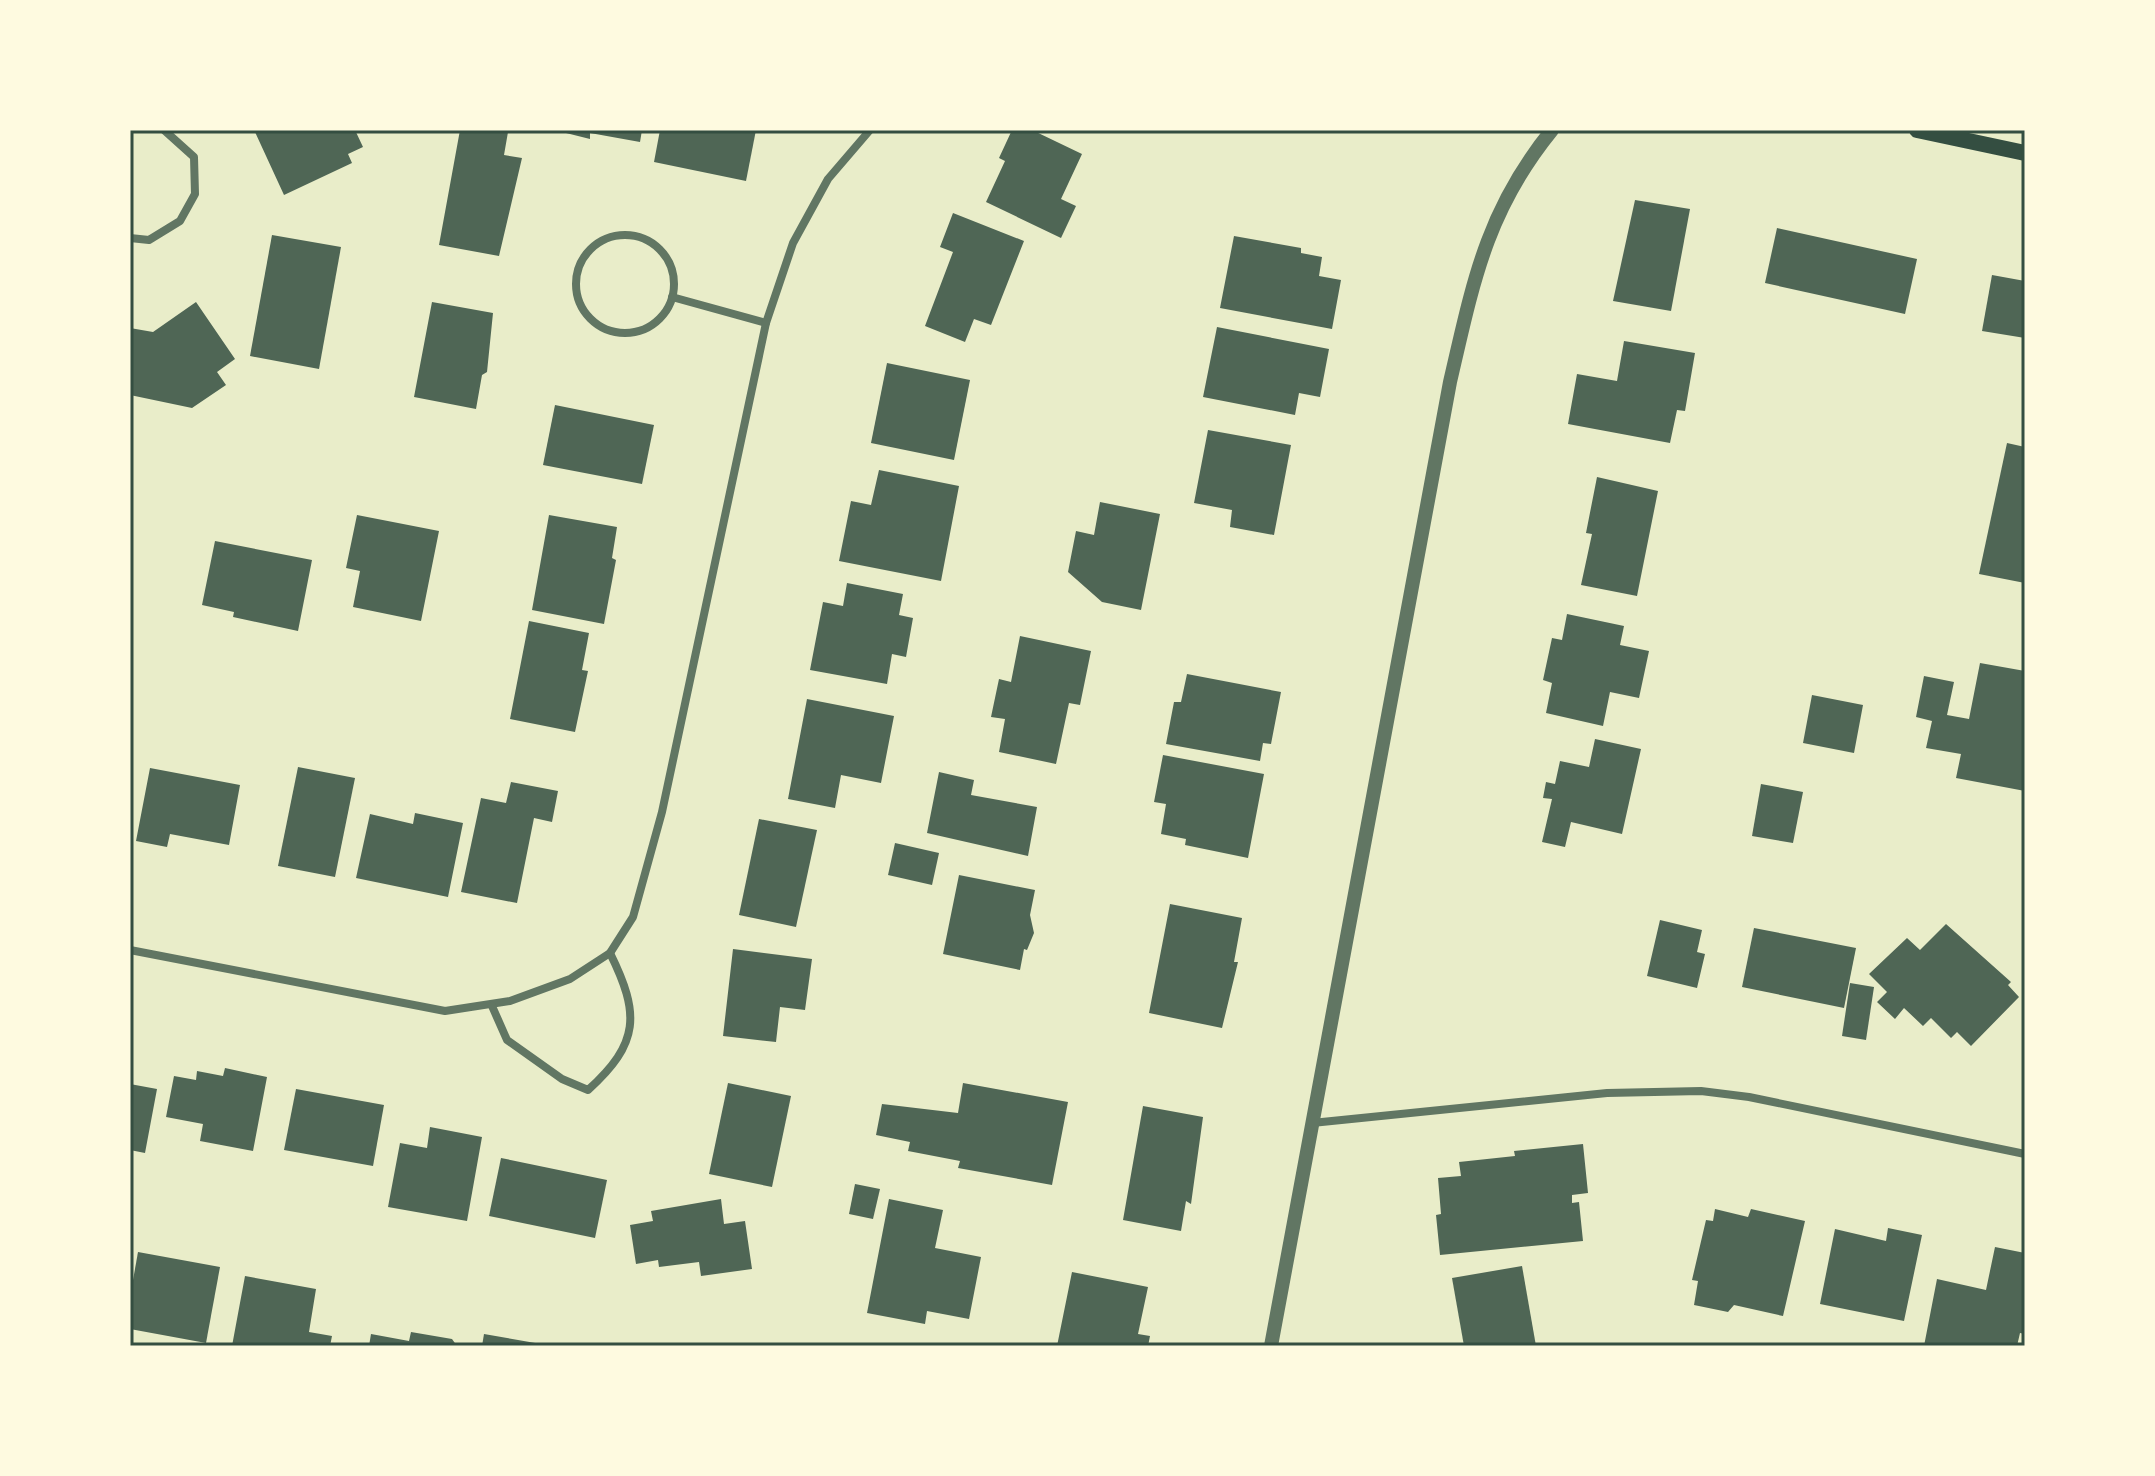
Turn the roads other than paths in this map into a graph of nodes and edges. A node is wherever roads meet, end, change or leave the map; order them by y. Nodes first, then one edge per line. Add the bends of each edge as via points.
1 (164, 130) edge
2 (870, 130) edge
3 (1552, 130) edge
4 (1917, 130) edge
5 (2025, 153) edge
6 (130, 238) edge
7 (672, 297) junction
8 (766, 323) junction
9 (130, 950) edge
10 (610, 953) junction
11 (492, 1006) junction
12 (1312, 1123) junction
13 (2025, 1154) edge
14 (1271, 1346) edge

1 - 6 street via 194,157 195,194 180,221 149,240
2 - 8 street via 828,179 793,243
3 - 12 street via 1500,206 1473,283
4 - 5 main road
7 - 7 street via 674,281 663,253 637,236 621,235 593,246 576,274 580,307 591,321 613,332 638,332 654,325
7 - 8 street
8 - 10 street via 662,812 633,917
9 - 11 street via 445,1011
10 - 11 street via 570,979
10 - 11 street via 629,991 630,1037 615,1065 588,1090 562,1079 507,1040
12 - 13 street via 1607,1093 1701,1091
12 - 14 street

